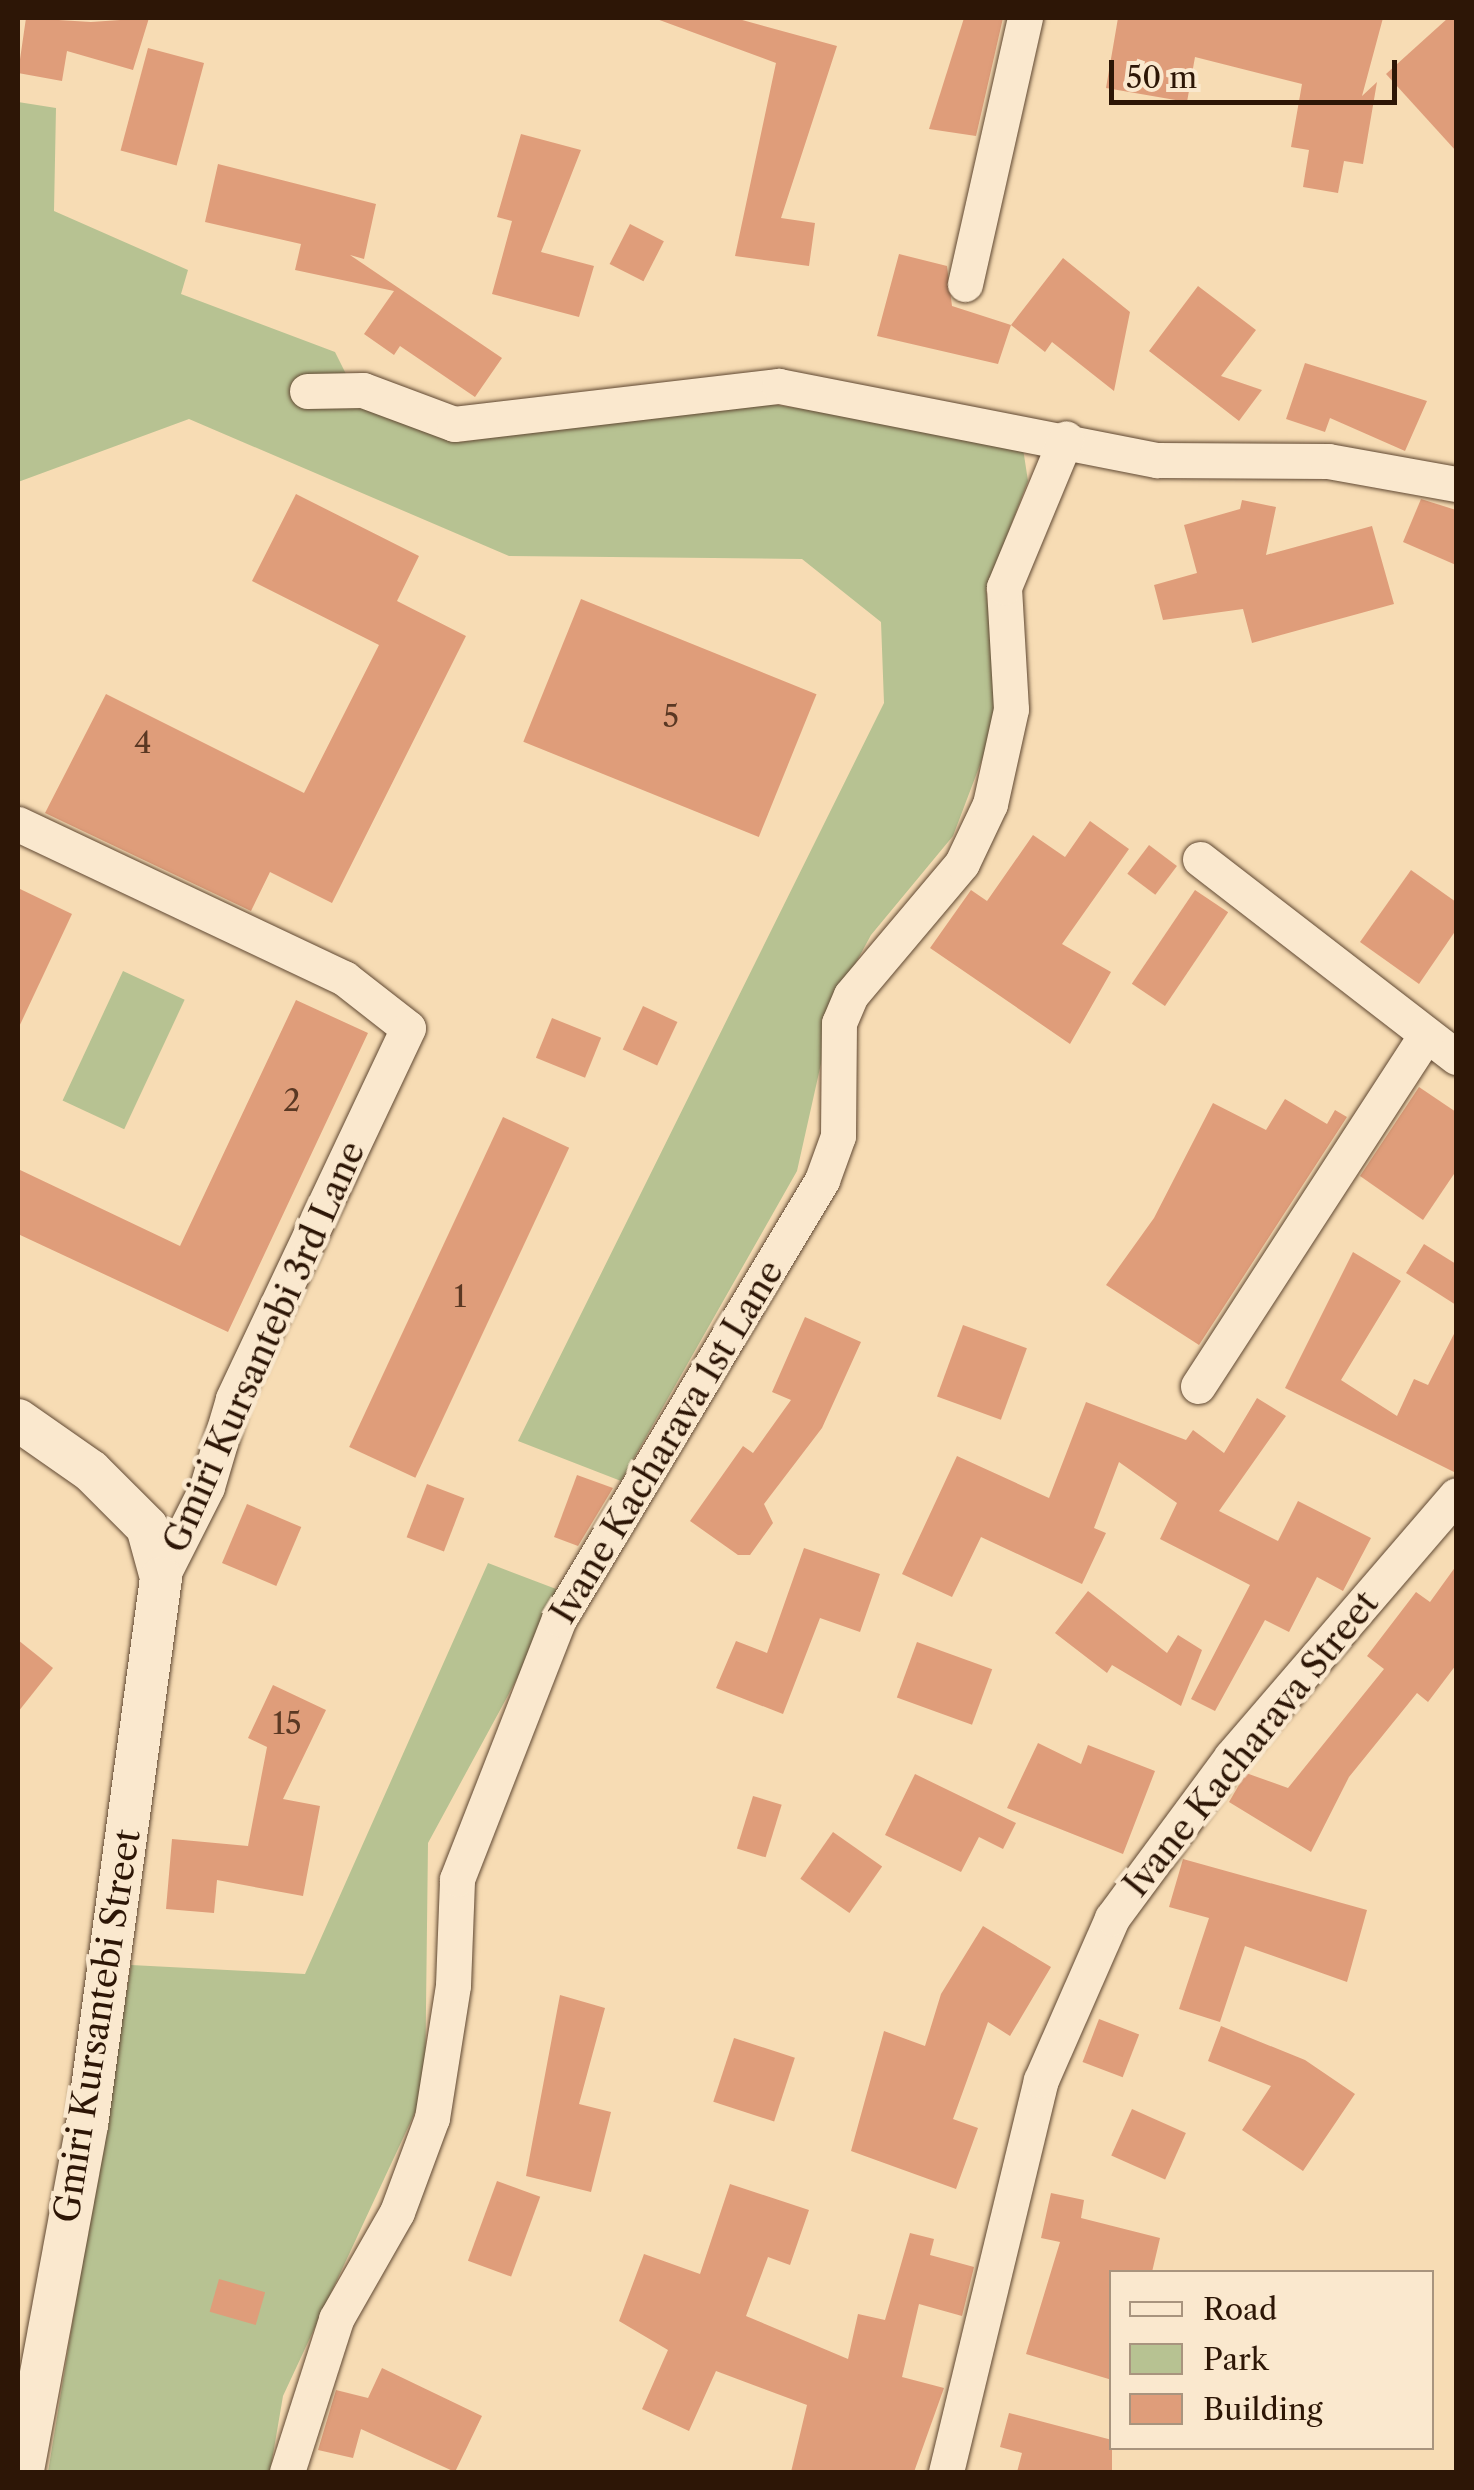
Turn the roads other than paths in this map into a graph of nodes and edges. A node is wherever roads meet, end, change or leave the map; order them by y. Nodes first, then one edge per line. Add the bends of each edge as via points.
1 (1026, 18) edge
2 (965, 284) dead end
3 (306, 390) dead end
4 (1066, 438) junction
5 (1456, 484) edge
6 (18, 824) edge
7 (1200, 859) dead end
8 (1426, 1036) junction
9 (1456, 1056) edge
10 (1198, 1386) dead end
11 (18, 1420) edge
12 (1456, 1495) edge
13 (161, 1578) junction
14 (23, 2472) edge
15 (287, 2472) edge
16 (946, 2472) edge

1 - 2 street
3 - 4 street via 363,390 454,424 779,386
4 - 5 street via 1157,460 1328,461
4 - 15 street, Ivane Kacharava 1st Lane via 1004,587 1011,709 990,804 962,863 851,994 839,1023 838,1136 822,1180 559,1619 457,1879 453,1986 432,2118 398,2212 336,2319
6 - 13 street, Gmiri Kursantebi 3rd Lane via 344,978 408,1028 233,1399 207,1487
7 - 8 street
8 - 9 street
8 - 10 street
11 - 13 street via 91,1470 146,1527
12 - 16 street, Ivane Kacharava Street via 1232,1757 1112,1918 1040,2080
13 - 14 street, Gmiri Kursantebi Street via 87,2125

